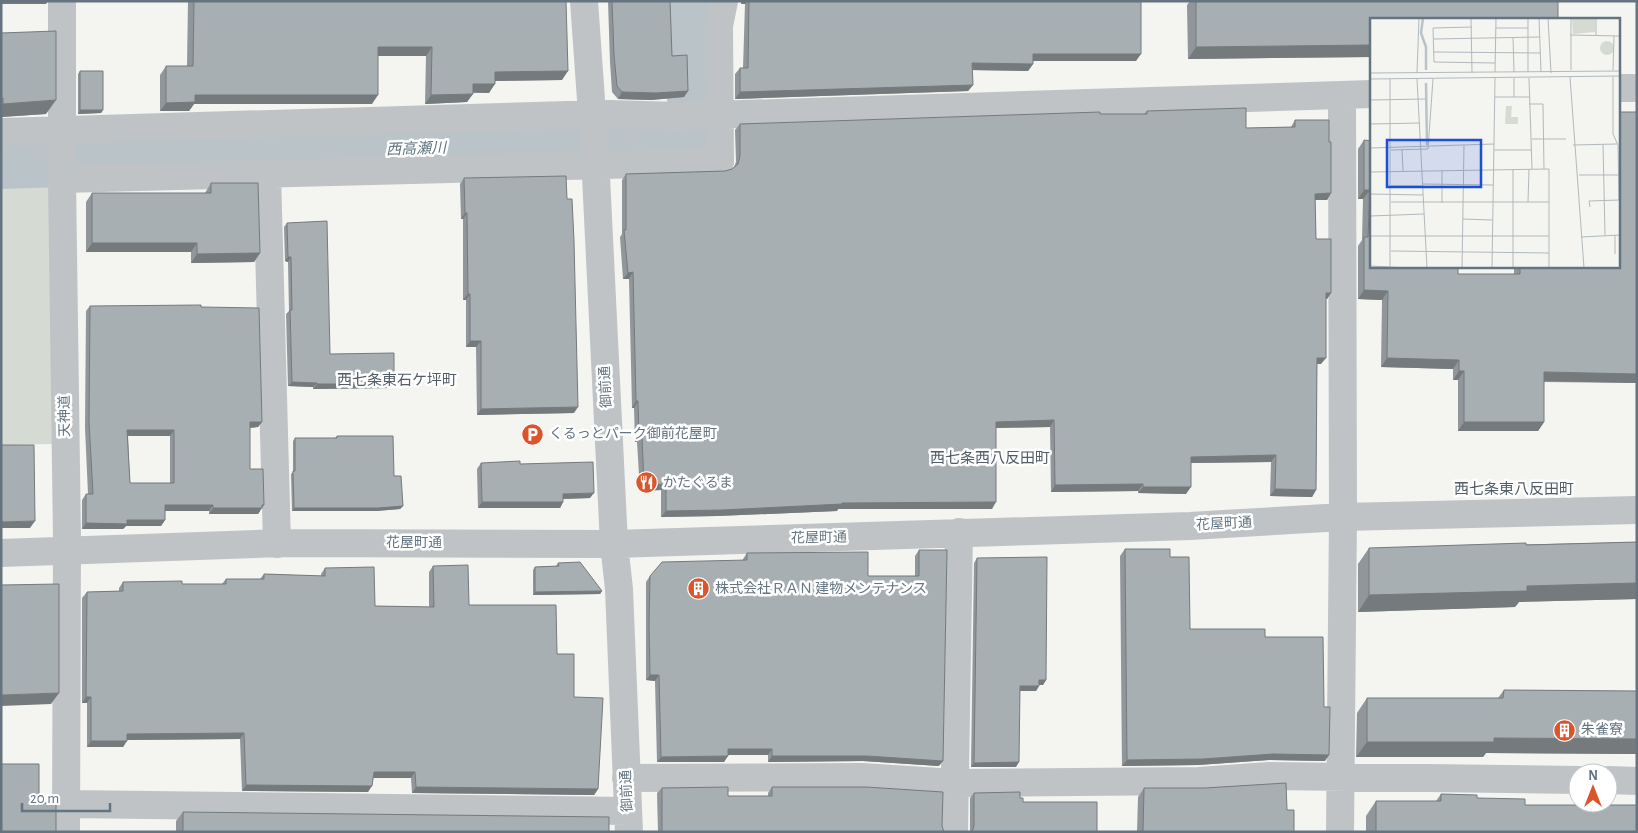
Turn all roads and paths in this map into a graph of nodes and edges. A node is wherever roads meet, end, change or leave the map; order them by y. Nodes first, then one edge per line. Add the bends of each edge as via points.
1 (62, 1) edge
2 (584, 1) edge
3 (724, 1) edge
4 (1620, 88) edge
5 (1637, 88) edge
6 (1370, 94) edge
7 (1342, 95) junction
8 (714, 114) junction
9 (591, 120) junction
10 (1, 132) edge
11 (63, 134) junction
12 (595, 161) junction
13 (267, 173) junction
14 (62, 174) junction
15 (1637, 510) edge
16 (1343, 517) junction
17 (958, 532) junction
18 (277, 544) junction
19 (614, 544) junction
20 (67, 551) junction
21 (1, 553) edge
22 (1341, 777) junction
23 (626, 778) junction
24 (1568, 780) edge
25 (1618, 780) edge
26 (1637, 781) edge
27 (954, 783) junction
28 (66, 804) junction
29 (628, 821) edge
30 (66, 832) edge
31 (954, 832) edge
32 (1340, 832) edge

1 - 11 street, 天神道
2 - 9 street, 御前通
3 - 8 street via 719,26
4 - 5 street
6 - 7 street
7 - 8 street
7 - 16 street
8 - 9 street
8 - 12 street via 720,162
9 - 11 street
9 - 12 street, 御前通
10 - 11 street
11 - 14 street, 天神道
12 - 13 street
12 - 19 street, 御前通
13 - 14 street
13 - 18 street
14 - 20 street, 天神道
15 - 16 street, 花屋町通
16 - 17 street, 花屋町通 via 1190,526
16 - 22 street
17 - 19 street, 花屋町通
17 - 27 street
18 - 19 street, 花屋町通
18 - 20 street, 花屋町通
19 - 23 street, 御前通 via 619,589
20 - 21 street, 花屋町通
20 - 28 street, 天神道
22 - 24 street
22 - 27 street
22 - 32 street
23 - 27 street via 862,777
23 - 29 street, 御前通
25 - 26 street
27 - 31 street
28 - 29 street
28 - 30 street, 天神道

